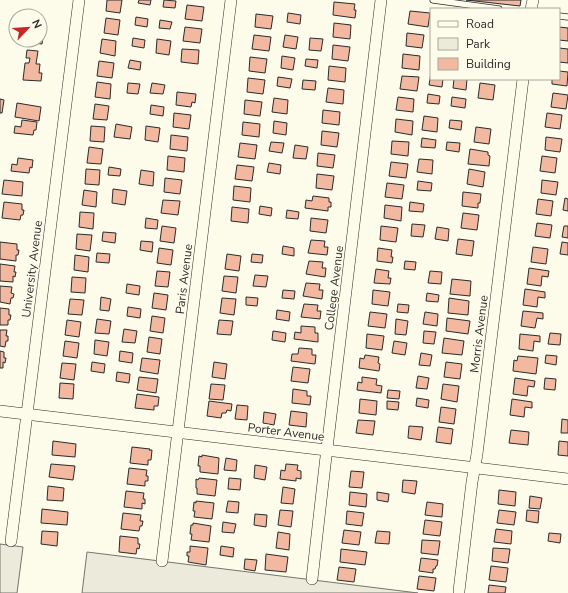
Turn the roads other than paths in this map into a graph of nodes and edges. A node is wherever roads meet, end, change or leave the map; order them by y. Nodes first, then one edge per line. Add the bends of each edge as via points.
1 (79, 0) edge
2 (231, 0) edge
3 (381, 0) edge
4 (433, 0) edge
5 (492, 8) edge
6 (523, 80) edge
7 (0, 411) edge
8 (26, 414) junction
9 (178, 432) junction
10 (327, 450) junction
11 (475, 468) junction
12 (568, 479) edge
13 (11, 541) dead end
14 (162, 561) dead end
15 (312, 579) dead end
16 (459, 591) dead end

1 - 8 street, University Avenue
2 - 9 street, Paris Avenue
3 - 10 street, College Avenue
4 - 5 lane
6 - 11 street, Morris Avenue
7 - 8 street, Porter Avenue
8 - 9 street, Porter Avenue
8 - 13 street, University Avenue
9 - 10 street, Porter Avenue
9 - 14 street, Paris Avenue
10 - 11 street, Porter Avenue
10 - 15 street, College Avenue
11 - 12 street, Porter Avenue
11 - 16 street, Morris Avenue

